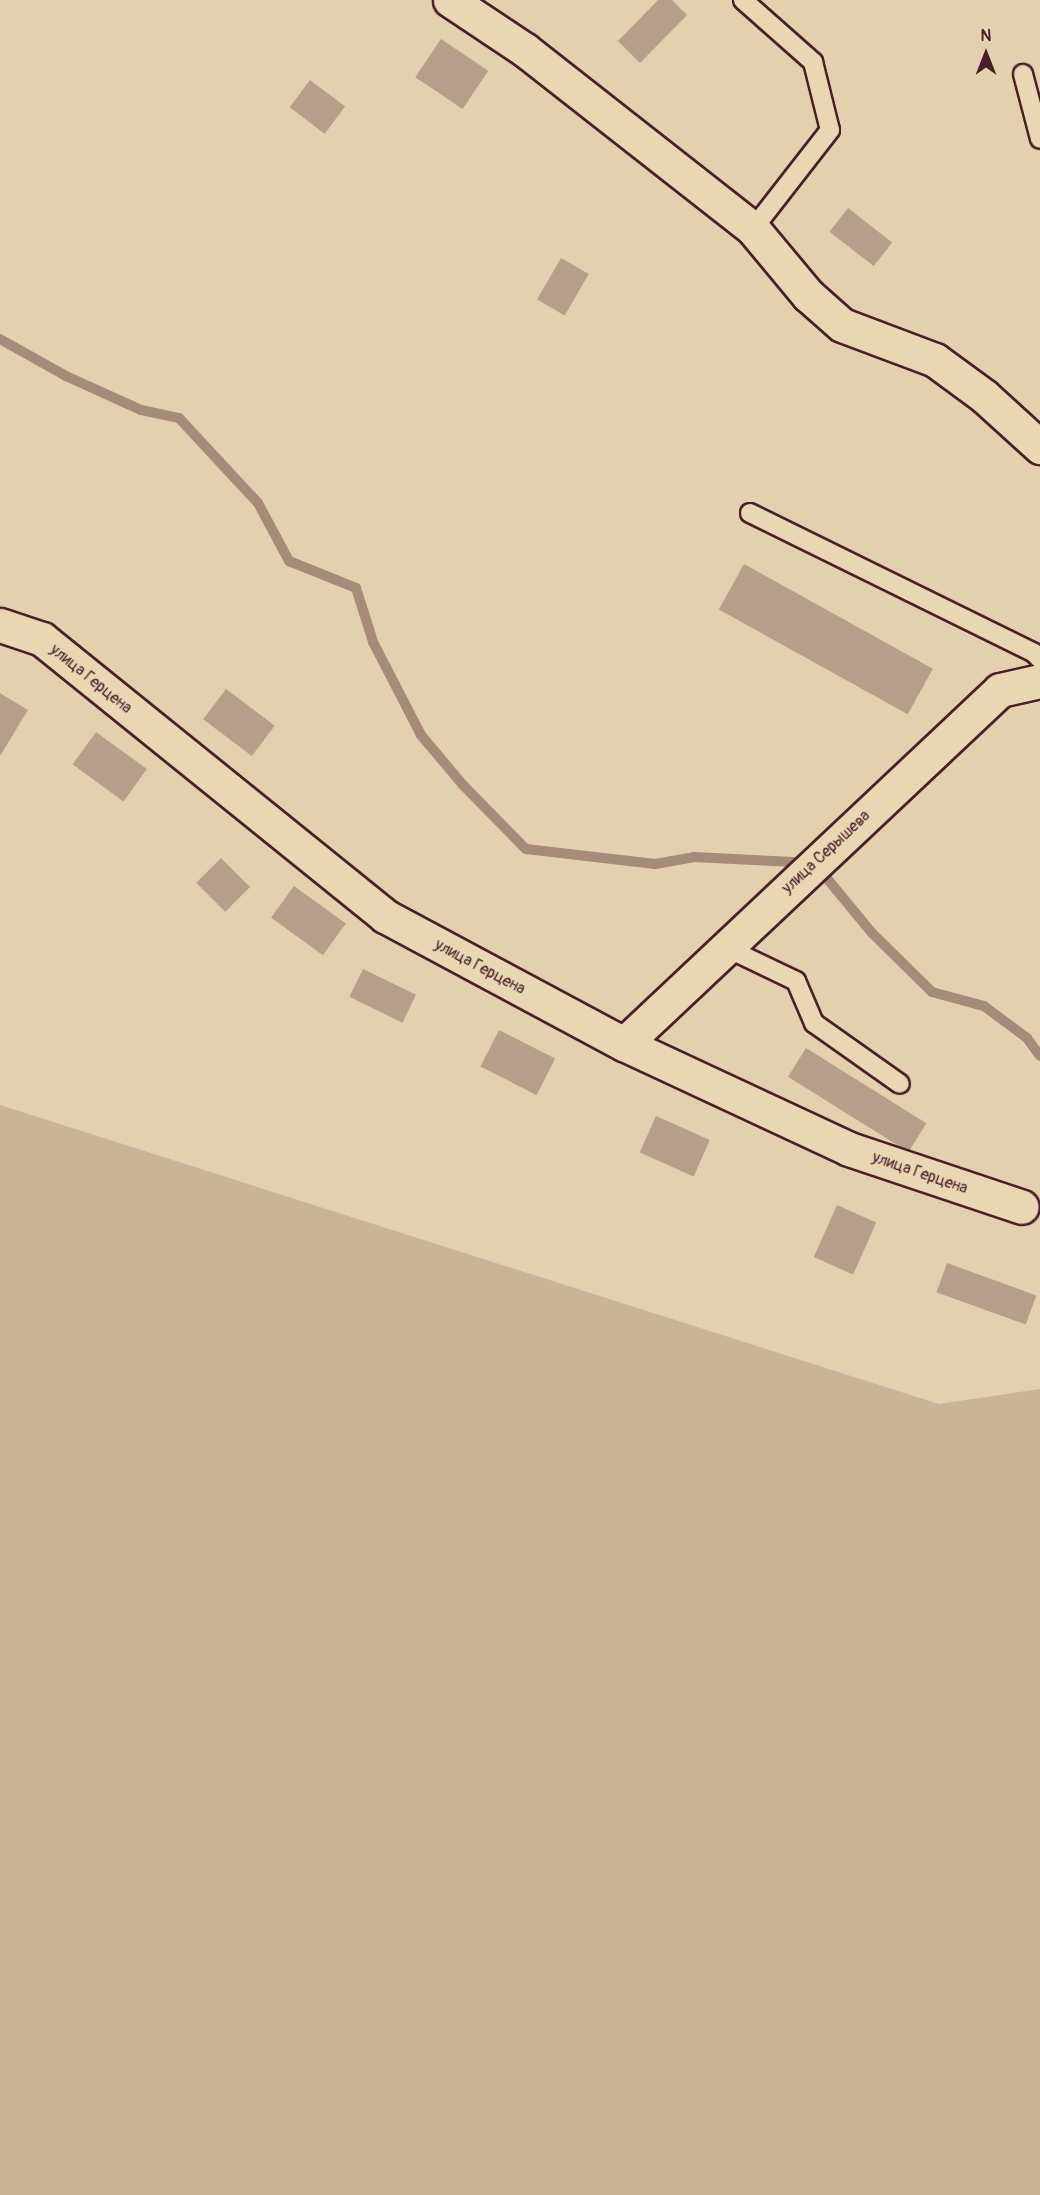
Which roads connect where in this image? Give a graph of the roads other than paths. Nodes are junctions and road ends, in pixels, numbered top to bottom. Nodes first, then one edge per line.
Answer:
1 (450, 0) edge
2 (743, 0) edge
3 (1023, 74) dead end
4 (1040, 139) edge
5 (753, 229) junction
6 (1040, 447) edge
7 (750, 513) dead end
8 (0, 625) edge
9 (1040, 659) edge
10 (1040, 681) edge
11 (725, 947) junction
12 (624, 1044) junction
13 (900, 1084) dead end
14 (1022, 1208) dead end

1 - 5 street
2 - 5 lane
3 - 4 lane
5 - 6 street
7 - 9 lane
8 - 12 street, улица Герцена
10 - 11 street, улица Серышева
11 - 12 street, улица Серышева
11 - 13 lane
12 - 14 street, улица Герцена

